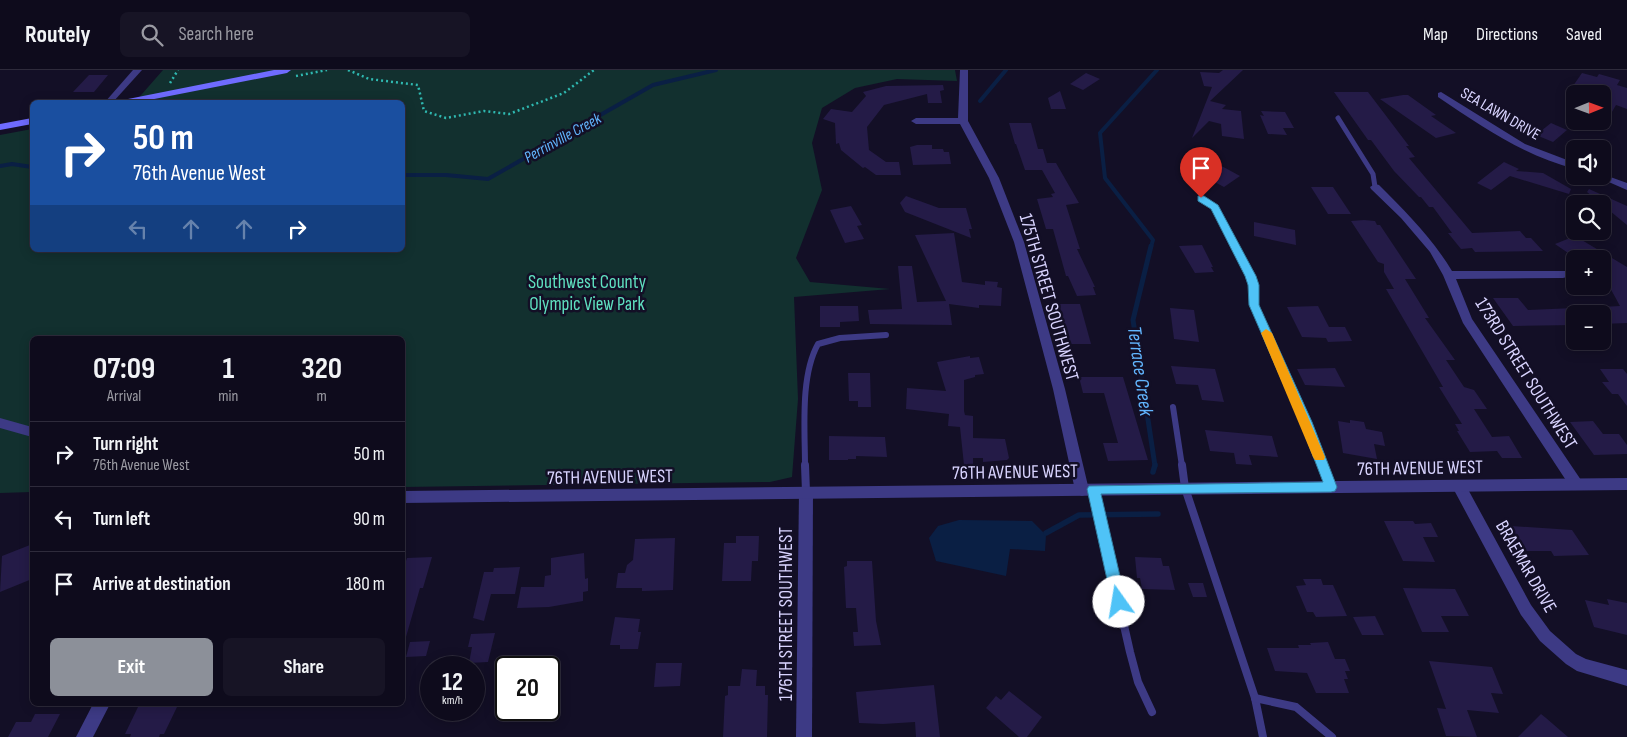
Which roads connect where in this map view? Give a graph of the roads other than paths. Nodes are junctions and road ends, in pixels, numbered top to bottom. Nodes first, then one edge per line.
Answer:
1 (138, 70) edge
2 (287, 70) edge
3 (964, 70) edge
4 (1441, 95) dead end
5 (111, 100) edge
6 (138, 100) edge
7 (1338, 118) dead end
8 (30, 121) edge
9 (916, 121) dead end
10 (963, 121) junction
11 (0, 126) edge
12 (1566, 163) edge
13 (1611, 180) edge
14 (1375, 187) joint
15 (1627, 187) edge
16 (1201, 198) dead end
17 (1563, 274) dead end
18 (1449, 275) junction
19 (886, 335) dead end
20 (1173, 407) dead end
21 (0, 422) edge
22 (30, 431) edge
23 (1576, 484) junction
24 (1627, 484) edge
25 (1460, 486) junction
26 (1331, 487) junction
27 (1186, 488) junction
28 (1088, 490) junction
29 (806, 492) junction
30 (405, 498) edge
31 (1627, 678) edge
32 (1255, 698) junction
33 (101, 706) edge
34 (1152, 712) dead end
35 (84, 737) edge
36 (804, 737) edge
37 (1263, 737) edge
38 (1332, 737) edge

1 - 5 street
2 - 6 main road
3 - 10 street, 175TH STREET SOUTHWEST
4 - 12 street, SEA LAWN DRIVE
7 - 14 lane
8 - 11 main road
9 - 10 street
10 - 28 street, 175TH STREET SOUTHWEST
13 - 15 street
14 - 18 street, 173RD STREET SOUTHWEST
16 - 26 lane
17 - 18 street
18 - 23 street, 173RD STREET SOUTHWEST
19 - 29 lane
20 - 27 lane
21 - 22 street
23 - 24 street, 76TH AVENUE WEST
23 - 25 street, 76TH AVENUE WEST
25 - 26 street, 76TH AVENUE WEST
25 - 31 street, BRAEMAR DRIVE
26 - 27 street, 76TH AVENUE WEST
27 - 28 street, 76TH AVENUE WEST
27 - 32 lane
28 - 29 street, 76TH AVENUE WEST
28 - 34 lane
29 - 30 street, 76TH AVENUE WEST
29 - 36 street, 176TH STREET SOUTHWEST
32 - 37 lane
32 - 38 lane
33 - 35 street

